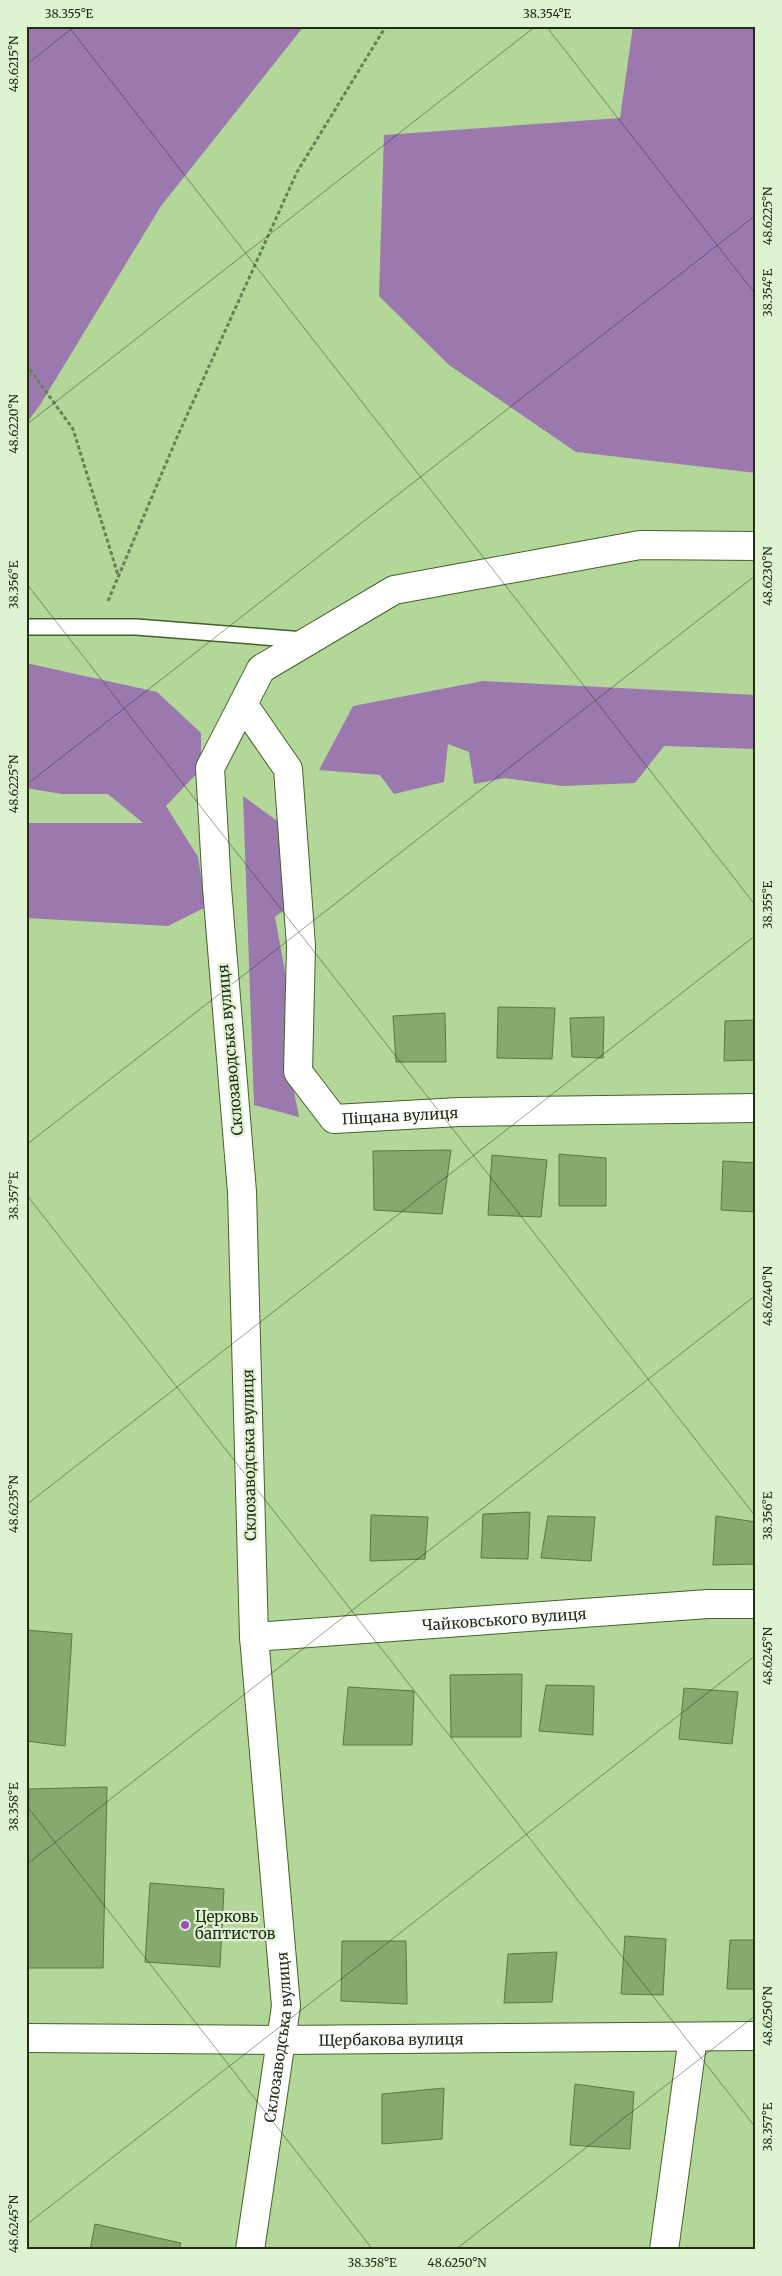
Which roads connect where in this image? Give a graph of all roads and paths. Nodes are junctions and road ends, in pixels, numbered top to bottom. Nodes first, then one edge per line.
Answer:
1 (386, 26) edge
2 (26, 364) edge
3 (756, 546) edge
4 (119, 576) junction
5 (26, 627) edge
6 (97, 627) junction
7 (310, 640) junction
8 (243, 704) junction
9 (756, 1108) edge
10 (756, 1604) edge
11 (254, 1637) junction
12 (756, 2036) edge
13 (693, 2037) junction
14 (26, 2038) edge
15 (281, 2040) junction
16 (250, 2250) edge
17 (664, 2250) edge

1 - 4 path
2 - 4 path
3 - 7 street
4 - 6 path
5 - 6 lane
6 - 7 lane
7 - 8 street, Склозаводська вулиця
8 - 9 street, Піщана вулиця
8 - 11 street, Склозаводська вулиця
10 - 11 street, Чайковського вулиця
11 - 15 street, Склозаводська вулиця
12 - 13 street, Щербакова вулиця
13 - 15 street, Щербакова вулиця
13 - 17 street
14 - 15 street, Щербакова вулиця
15 - 16 street, Склозаводська вулиця

